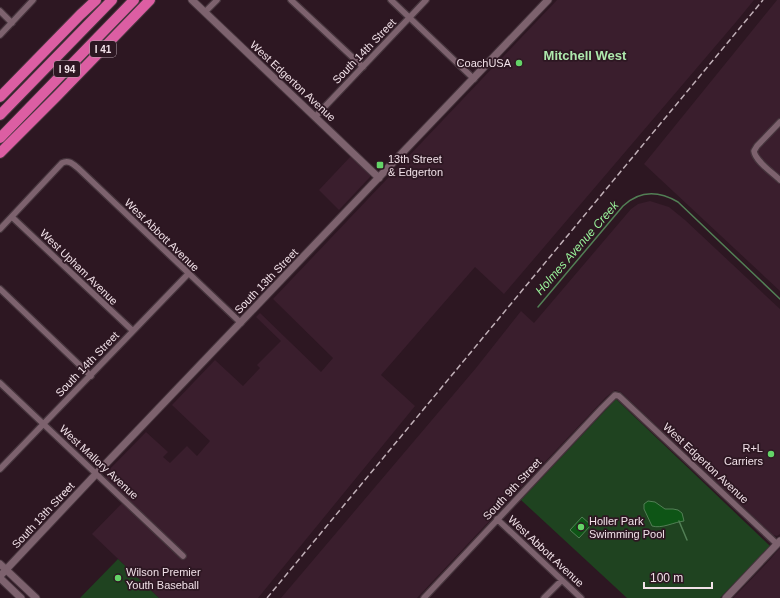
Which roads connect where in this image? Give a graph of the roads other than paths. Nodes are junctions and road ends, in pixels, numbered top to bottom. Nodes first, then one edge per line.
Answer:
1 (34, 0) edge
2 (92, 0) edge
3 (96, 0) edge
4 (112, 0) edge
5 (134, 0) edge
6 (150, 0) edge
7 (192, 0) edge
8 (217, 0) edge
9 (292, 0) edge
10 (391, 0) edge
11 (426, 0) edge
12 (548, 0) edge
13 (0, 11) edge
14 (205, 12) junction
15 (80, 15) junction
16 (410, 18) junction
17 (12, 22) junction
18 (0, 35) edge
19 (363, 67) junction
20 (474, 79) junction
21 (57, 96) junction
22 (0, 97) edge
23 (0, 115) edge
24 (316, 117) junction
25 (780, 122) edge
26 (0, 138) edge
27 (0, 153) edge
28 (0, 161) edge
29 (379, 178) junction
30 (780, 180) edge
31 (12, 216) junction
32 (0, 229) edge
33 (188, 274) junction
34 (0, 289) edge
35 (241, 323) junction
36 (133, 332) junction
37 (91, 376) junction
38 (0, 383) edge
39 (615, 395) joint
40 (43, 424) junction
41 (0, 469) edge
42 (96, 474) junction
43 (497, 519) junction
44 (779, 545) edge
45 (183, 556) dead end
46 (0, 564) edge
47 (6, 570) junction
48 (0, 577) edge
49 (562, 580) junction
50 (21, 598) edge
51 (36, 598) edge
52 (424, 598) edge
53 (544, 598) edge
54 (581, 598) edge
55 (726, 598) edge

1 - 17 street
2 - 15 highway
3 - 15 highway
4 - 23 highway, I 41
5 - 26 highway, I 94
6 - 21 highway, I 41
7 - 14 street, West Edgerton Avenue
8 - 14 street
9 - 19 street
10 - 16 street
11 - 16 street, South 14th Street
12 - 20 street, South 13th Street
13 - 17 street
14 - 24 street, West Edgerton Avenue
15 - 22 highway
16 - 19 street, South 14th Street
16 - 20 street
17 - 18 street
19 - 24 street, South 14th Street
20 - 29 street, South 13th Street
21 - 27 highway, I 41
21 - 28 highway
24 - 29 street, West Edgerton Avenue
25 - 30 street
29 - 35 street, South 13th Street
31 - 32 street
31 - 33 street, West Abbott Avenue
31 - 36 street, West Upham Avenue
33 - 35 street, West Abbott Avenue
33 - 36 street, South 14th Street
34 - 37 street
35 - 42 street, South 13th Street
36 - 37 street, South 14th Street
37 - 40 street, South 14th Street
38 - 40 street, West Mallory Avenue
39 - 43 street, South 9th Street
39 - 44 street, West Edgerton Avenue
40 - 41 street, South 14th Street
40 - 42 street, West Mallory Avenue
42 - 45 street, West Mallory Avenue
42 - 47 street, South 13th Street
43 - 49 street, West Abbott Avenue
43 - 52 street, South 9th Street
44 - 55 street
46 - 47 street
47 - 48 street, South 13th Street
47 - 51 street
48 - 50 street
49 - 53 street
49 - 54 street, West Abbott Avenue

